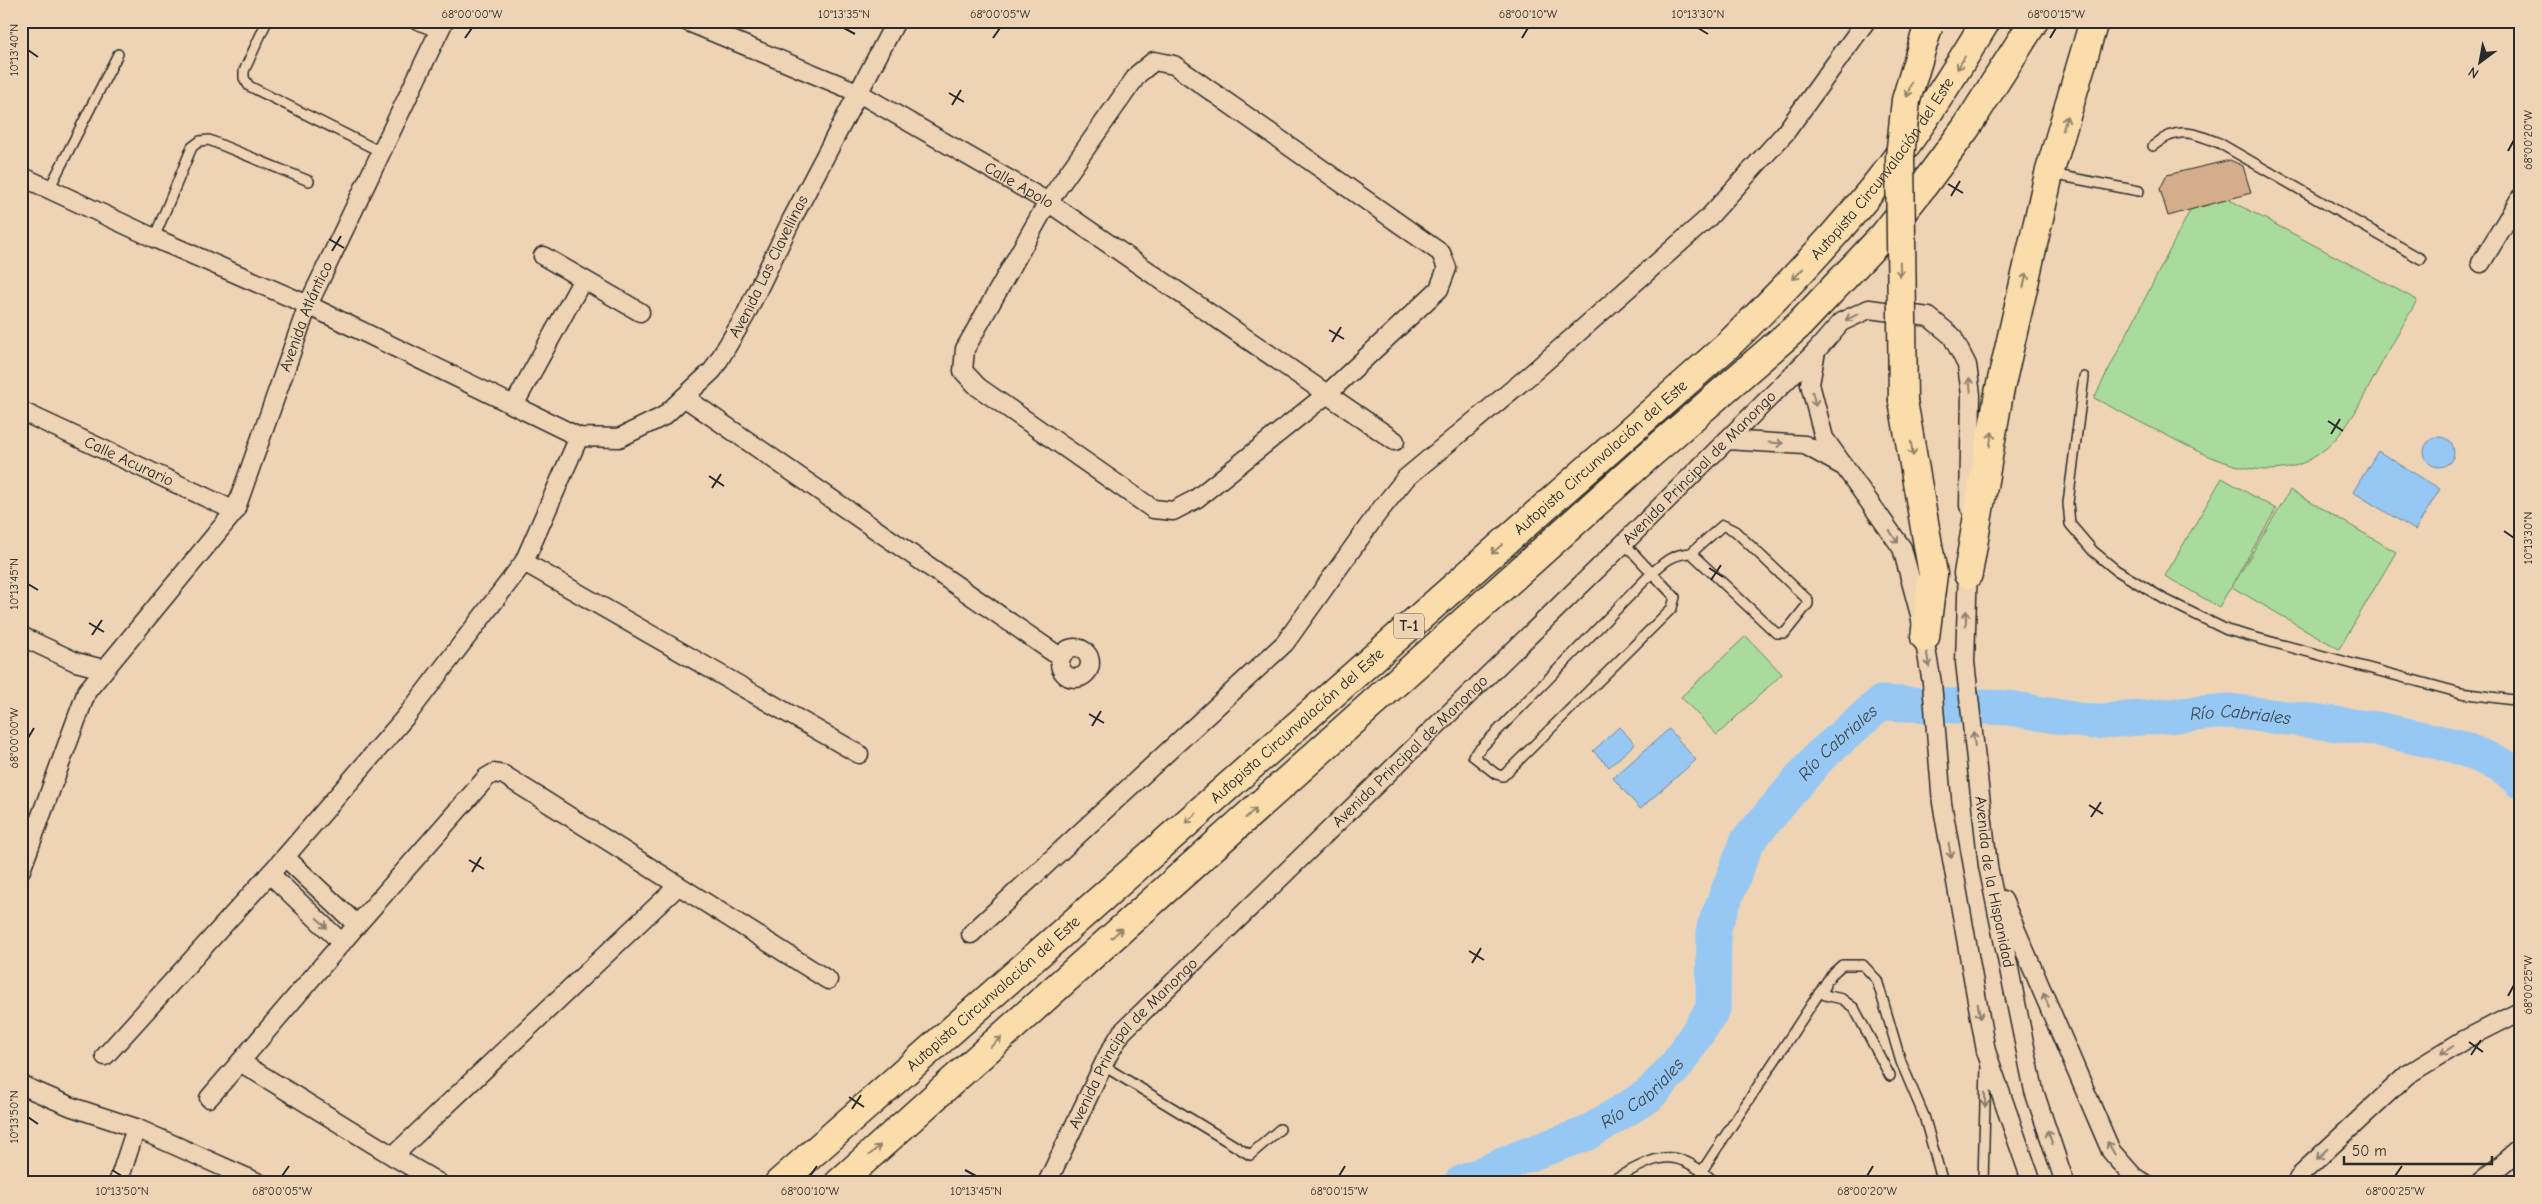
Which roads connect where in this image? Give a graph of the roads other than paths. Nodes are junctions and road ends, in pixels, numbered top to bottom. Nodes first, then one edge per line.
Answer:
1 (267, 21) edge
2 (409, 21) edge
3 (686, 21) edge
4 (896, 21) edge
5 (1866, 21) edge
6 (1986, 21) edge
7 (2034, 21) edge
8 (2094, 21) edge
9 (1930, 24) edge
10 (441, 27) edge
11 (118, 54) dead end
12 (857, 92) junction
13 (2153, 146) dead end
14 (381, 152) junction
15 (2050, 174) junction
16 (21, 176) edge
17 (309, 181) dead end
18 (50, 189) junction
19 (2140, 191) dead end
20 (2521, 197) edge
21 (1048, 202) junction
22 (154, 238) junction
23 (543, 256) dead end
24 (2421, 260) dead end
25 (2481, 263) dead end
26 (582, 281) junction
27 (308, 305) junction
28 (640, 312) dead end
29 (1816, 351) junction
30 (2084, 377) dead end
31 (1327, 394) junction
32 (684, 397) junction
33 (514, 405) junction
34 (21, 411) edge
35 (579, 437) junction
36 (1727, 440) junction
37 (1395, 441) dead end
38 (1848, 469) junction
39 (235, 511) junction
40 (1624, 543) junction
41 (1692, 554) junction
42 (524, 562) junction
43 (1652, 573) junction
44 (1968, 574) junction
45 (21, 636) edge
46 (1925, 637) junction
47 (1060, 657) dead end
48 (103, 669) junction
49 (2521, 701) edge
50 (859, 754) dead end
51 (285, 857) junction
52 (23, 862) edge
53 (1988, 866) junction
54 (270, 874) junction
55 (678, 886) junction
56 (357, 925) junction
57 (971, 934) dead end
58 (342, 943) junction
59 (1831, 975) junction
60 (828, 980) dead end
61 (2521, 1011) edge
62 (1986, 1051) junction
63 (105, 1056) dead end
64 (240, 1062) junction
65 (1102, 1065) junction
66 (1890, 1076) dead end
67 (21, 1085) edge
68 (209, 1098) dead end
69 (136, 1128) junction
70 (1280, 1129) dead end
71 (2521, 1148) edge
72 (393, 1156) junction
73 (1702, 1171) junction
74 (2299, 1178) edge
75 (118, 1183) edge
76 (259, 1183) edge
77 (439, 1183) edge
78 (779, 1183) edge
79 (839, 1183) edge
80 (1047, 1183) edge
81 (1606, 1183) edge
82 (1716, 1183) edge
83 (1943, 1183) edge
84 (1983, 1183) edge
85 (2032, 1183) edge
86 (2065, 1183) edge
87 (2144, 1183) edge
88 (2282, 1183) edge
89 (2480, 1183) edge

1 - 14 lane
2 - 10 lane
3 - 12 street, Calle Apolo
4 - 12 street, Avenida Las Clavellinas
5 - 57 street
6 -> 78 highway, Autopista Circunvalación del Este / T-1
79 -> 7 highway, Autopista Circunvalación del Este / T-1
15 -> 8 highway
9 -> 46 highway, bridge
10 - 14 street, Avenida Atlántico
11 - 18 lane
12 - 21 street, Calle Apolo
12 - 32 street, Avenida Las Clavellinas
13 - 24 lane
14 - 27 street, Avenida Atlántico
15 - 19 lane
44 -> 15 highway
16 - 18 street
17 - 22 lane
18 - 22 street
20 - 25 street
21 - 31 street, Calle Apolo
21 - 31 street
21 - 31 street
22 - 27 street
23 - 26 street
26 - 28 street
26 - 33 street
27 - 33 street
27 - 39 street, Avenida Atlántico
29 - 36 street, Avenida Principal de Manongo
29 -> 38 street
44 -> 29 street, Avenida Principal de Manongo
30 - 49 lane
31 - 37 street, Calle Apolo
32 - 35 street, Avenida Las Clavellinas
32 - 47 street
33 - 35 street
34 - 39 street, Calle Acurario
35 - 42 street
36 -> 38 street
36 - 40 street, Avenida Principal de Manongo
38 -> 46 street
39 - 48 street
40 - 43 lane
40 - 65 street, Avenida Principal de Manongo
41 - 41 lane
41 - 43 lane
42 - 50 street
42 - 51 street
43 - 43 lane
53 -> 44 street, Avenida de la Hispanidad
45 - 48 street
46 -> 62 street
48 - 52 street
51 - 54 street
51 - 56 street
86 -> 53 street, Avenida de la Hispanidad
87 -> 53 street
54 -> 58 street
54 - 63 street
55 - 56 street
55 - 60 street
55 - 72 street
56 - 58 street
58 - 64 street
59 - 66 lane
59 - 73 lane
59 - 83 lane
61 -> 74 street
62 -> 84 lane
62 - 85 street
64 - 68 street
64 - 72 street
65 - 70 lane
65 - 80 street, Avenida Principal de Manongo
67 - 69 street
69 - 75 street
69 - 76 street
71 - 89 street
72 - 77 street
73 - 81 lane
73 - 82 lane
74 - 88 street

